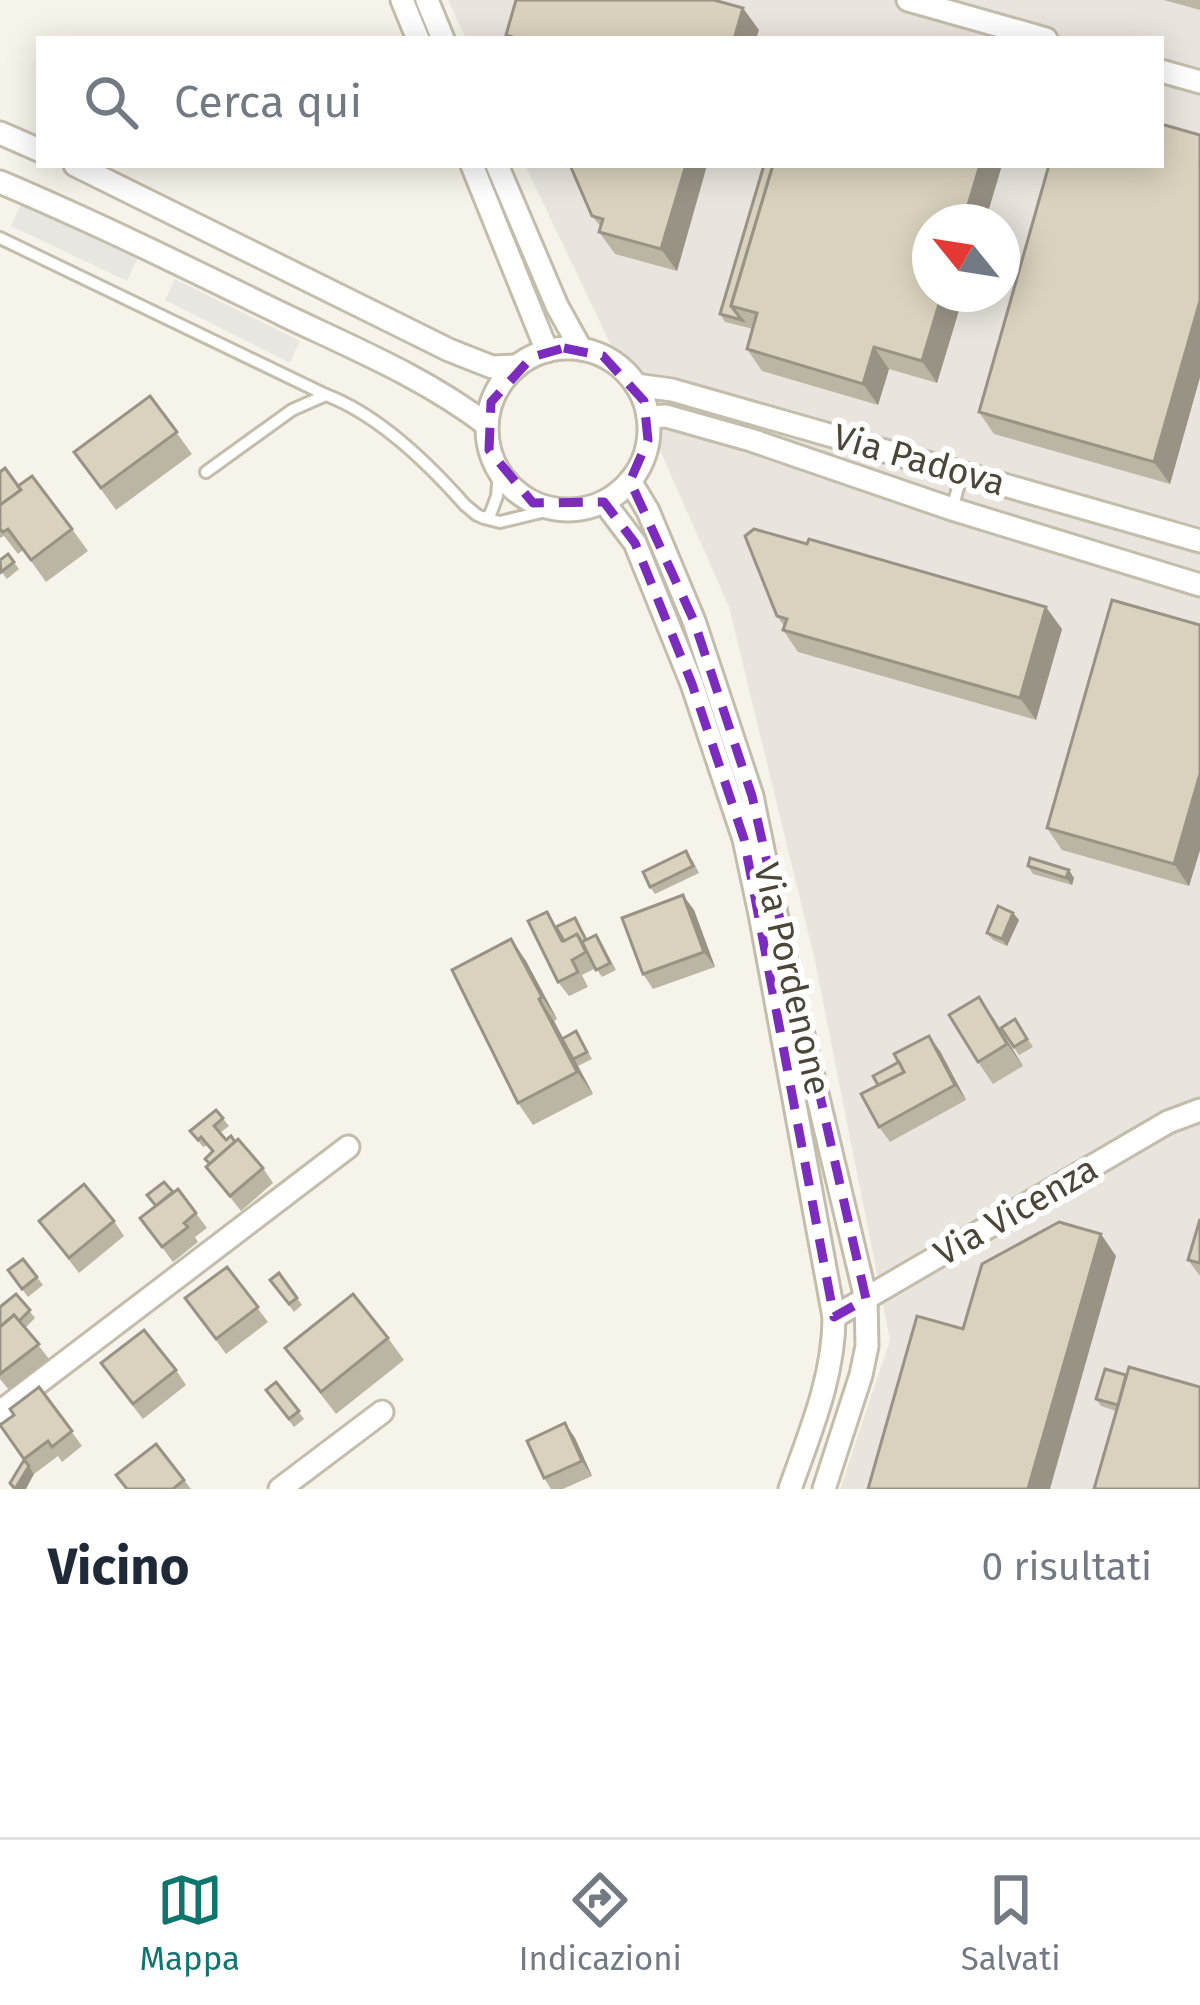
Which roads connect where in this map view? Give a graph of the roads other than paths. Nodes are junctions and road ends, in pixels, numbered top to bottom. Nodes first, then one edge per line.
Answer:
1 (402, 0) edge
2 (427, 0) edge
3 (908, 0) edge
4 (417, 36) edge
5 (442, 36) edge
6 (1035, 36) edge
7 (1164, 72) edge
8 (1200, 82) edge
9 (0, 134) edge
10 (36, 149) edge
11 (81, 168) edge
12 (473, 168) edge
13 (498, 168) edge
14 (0, 182) edge
15 (0, 238) edge
16 (581, 350) junction
17 (547, 351) junction
18 (517, 366) junction
19 (636, 386) junction
20 (326, 394) junction
21 (648, 417) junction
22 (487, 424) junction
23 (206, 472) dead end
24 (500, 473) junction
25 (962, 473) junction
26 (630, 481) junction
27 (604, 502) junction
28 (554, 509) junction
29 (952, 509) junction
30 (484, 518) junction
31 (1200, 541) edge
32 (1200, 585) edge
33 (777, 958) junction
34 (1200, 1110) edge
35 (348, 1147) dead end
36 (866, 1299) junction
37 (834, 1317) junction
38 (0, 1412) edge
39 (382, 1412) dead end
40 (280, 1489) edge
41 (790, 1489) edge
42 (824, 1489) edge

1 - 4 street
2 - 5 street
3 - 6 street
7 - 8 street
9 - 10 street
11 - 18 street
12 - 17 street
13 - 16 street
14 - 22 street
15 - 20 lane
16 - 17 street
16 - 19 street
17 - 18 street
18 - 22 street
19 - 21 street
19 - 25 street, Via Padova
20 - 23 lane
20 - 30 lane
21 - 26 street
21 - 29 street, Via Padova
22 - 24 street
24 - 28 street
24 - 30 lane
25 - 29 lane
25 - 31 street, Via Padova
26 - 27 street
26 - 33 street, Via Pordenone
27 - 28 street
27 - 33 street, Via Pordenone
28 - 30 lane
29 - 32 street, Via Padova
33 - 36 street, Via Pordenone
33 - 37 street, Via Pordenone
34 - 36 street, Via Vicenza
35 - 38 street
36 - 37 street, Via Vicenza
36 - 42 street, Via Pordenone
37 - 41 street, Via Pordenone
39 - 40 street

